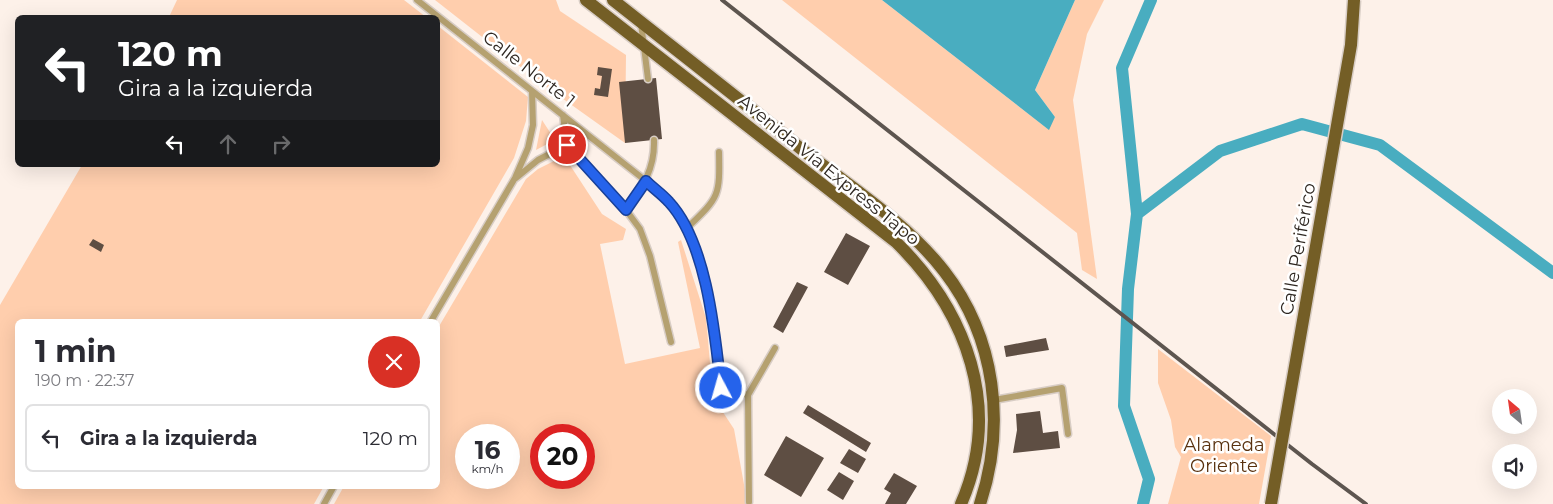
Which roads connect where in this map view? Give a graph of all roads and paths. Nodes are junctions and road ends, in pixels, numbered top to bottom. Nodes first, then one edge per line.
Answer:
1 (417, 0) edge
2 (586, 0) edge
3 (612, 0) edge
4 (1354, 0) edge
5 (436, 15) edge
6 (440, 18) edge
7 (641, 23) junction
8 (644, 46) junction
9 (648, 79) dead end
10 (532, 91) junction
11 (563, 115) junction
12 (654, 140) dead end
13 (567, 145) junction
14 (720, 152) dead end
15 (515, 178) junction
16 (646, 181) junction
17 (626, 210) junction
18 (686, 228) junction
19 (432, 319) edge
20 (671, 342) dead end
21 (775, 348) dead end
22 (748, 395) junction
23 (994, 400) junction
24 (1068, 434) dead end
25 (332, 489) edge
26 (749, 502) dead end
27 (324, 504) edge
28 (961, 504) edge
29 (980, 504) edge
30 (1271, 504) edge

1 - 5 lane, Calle Norte 1
2 - 8 main road, Avenida Vía Express Tapo
3 - 7 main road, Avenida Vía Express Tapo
4 - 30 main road, Calle Periférico, bridge
6 - 10 lane, Calle Norte 1
7 - 8 lane
7 - 23 main road, Avenida Vía Express Tapo
8 - 9 lane
8 - 28 main road, Avenida Vía Express Tapo
10 - 11 lane, Calle Norte 1
10 - 15 lane
11 - 13 lane
11 - 16 lane, Calle Norte 1
12 - 16 lane
13 - 15 lane
13 - 17 lane
14 - 18 lane
15 - 19 lane
16 - 17 lane
16 - 18 lane, Calle Norte 1
17 - 20 lane
18 - 22 lane, Calle Norte 1
21 - 22 lane
22 - 26 lane
23 - 24 lane
23 - 29 main road, Avenida Vía Express Tapo
25 - 27 lane

